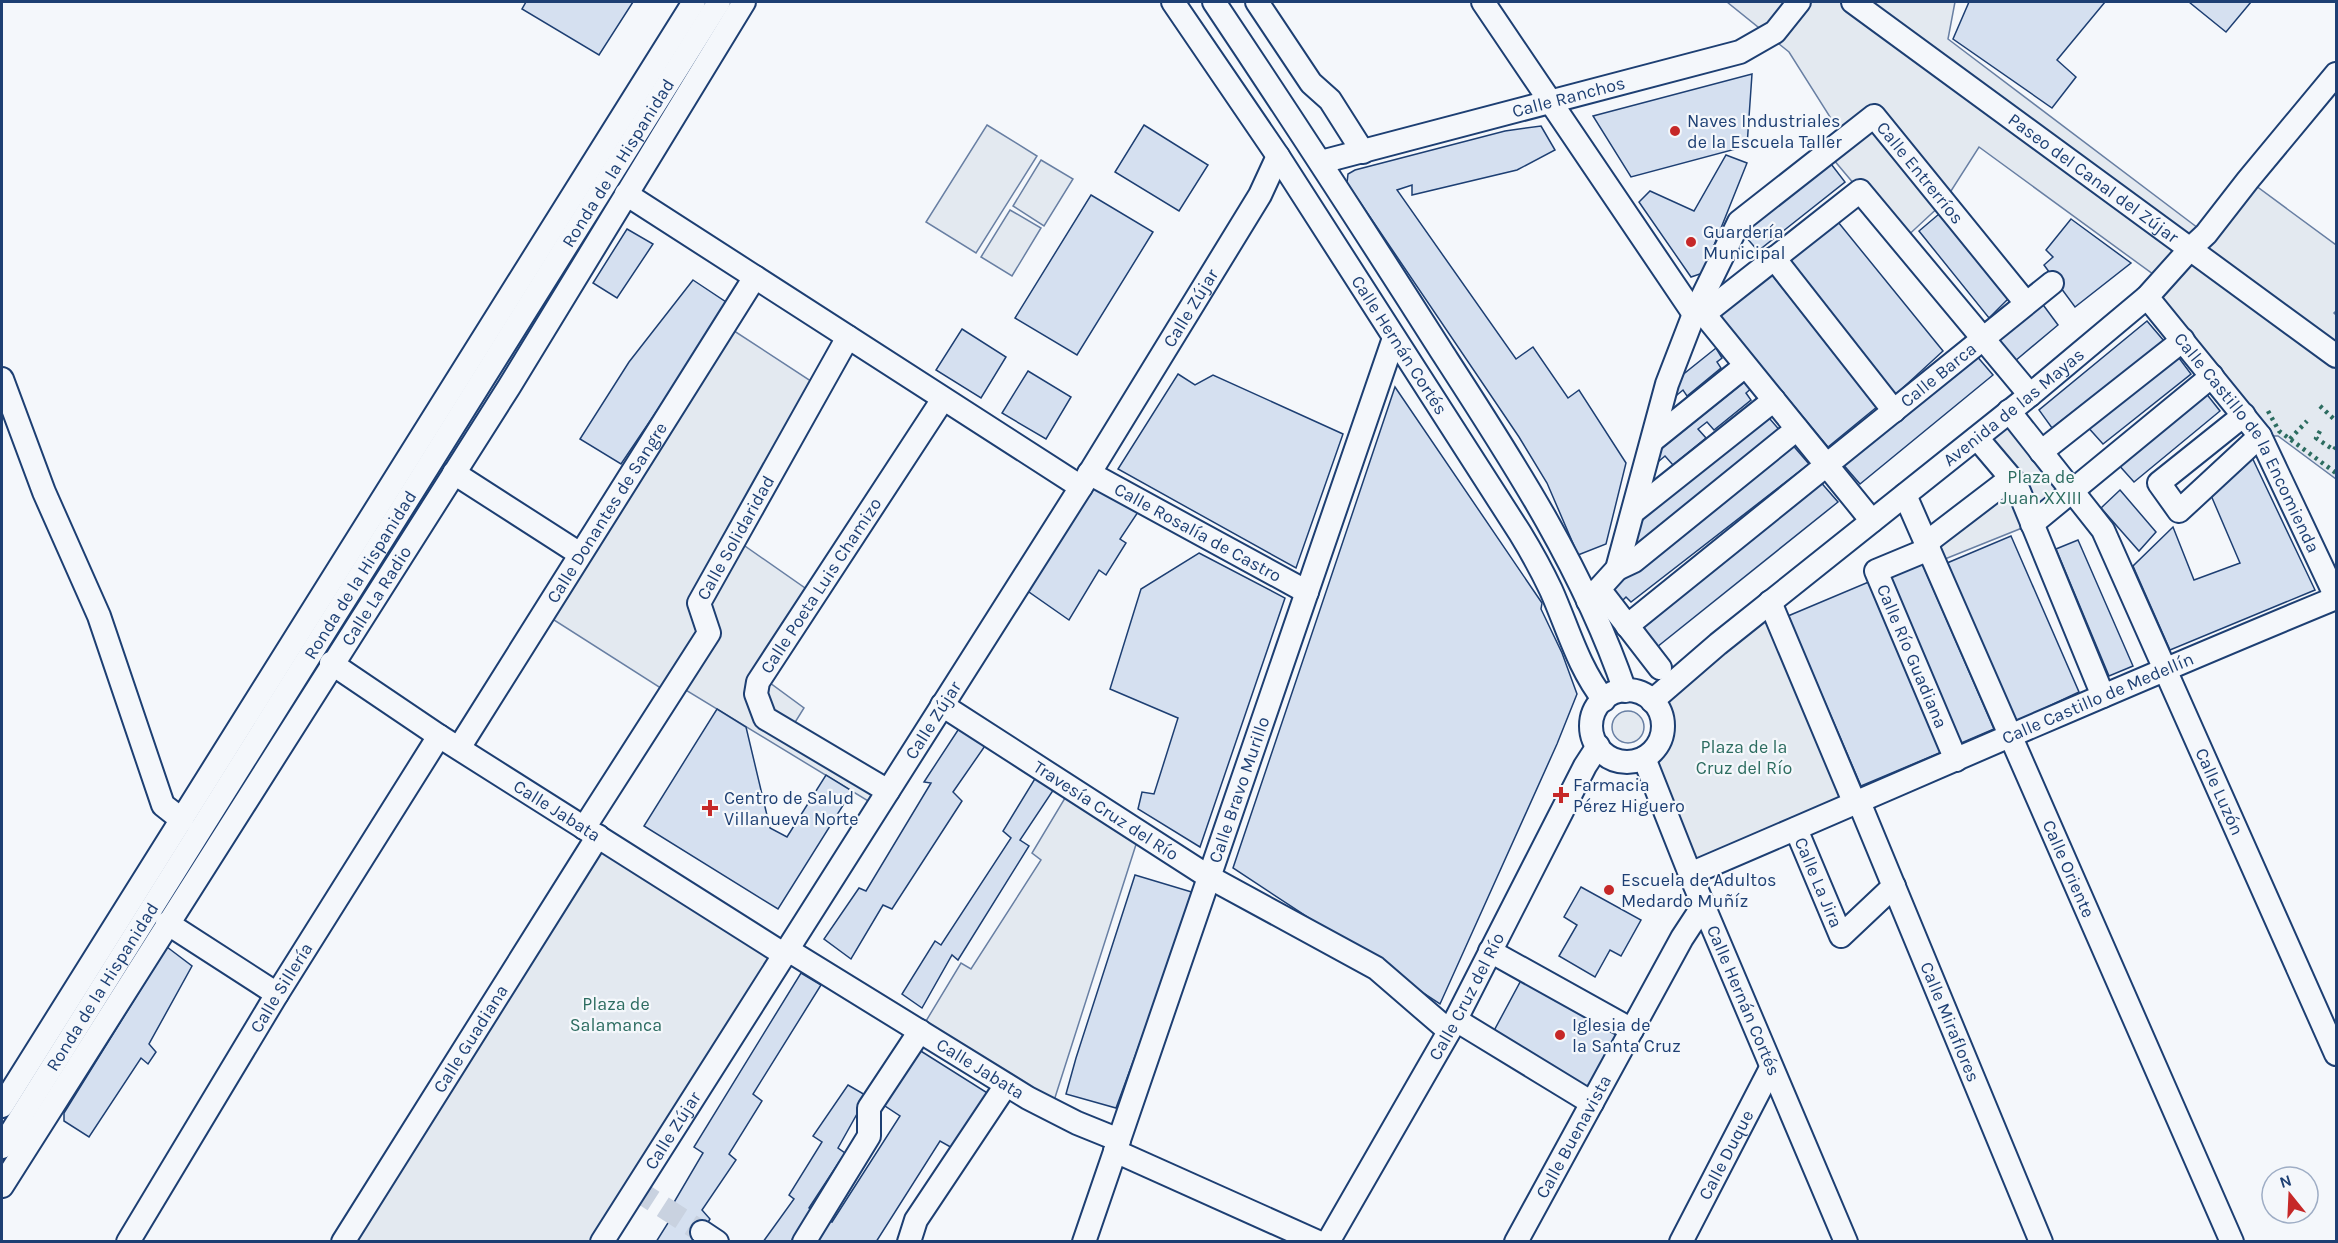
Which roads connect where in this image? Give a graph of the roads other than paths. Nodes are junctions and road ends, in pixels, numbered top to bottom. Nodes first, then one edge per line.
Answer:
1 (694, 2) edge
2 (719, 2) edge
3 (744, 2) edge
4 (1173, 2) edge
5 (1214, 2) edge
6 (1257, 2) edge
7 (1483, 2) edge
8 (1799, 2) edge
9 (1853, 2) edge
10 (2337, 74) edge
11 (1551, 102) junction
12 (1363, 152) junction
13 (1278, 156) junction
14 (1321, 162) junction
15 (1296, 185) junction
16 (626, 194) junction
17 (1260, 195) junction
18 (2191, 248) junction
19 (1774, 258) junction
20 (755, 277) junction
21 (2052, 283) dead end
22 (2147, 297) junction
23 (2026, 303) junction
24 (1699, 314) junction
25 (848, 337) junction
26 (1394, 338) junction
27 (1983, 338) junction
28 (2183, 340) junction
29 (2337, 356) edge
30 (1746, 366) junction
31 (2212, 376) junction
32 (2, 380) edge
33 (2030, 395) junction
34 (943, 399) junction
35 (1774, 400) junction
36 (1894, 411) junction
37 (2009, 411) junction
38 (2244, 415) junction
39 (1797, 429) junction
40 (2260, 436) junction
41 (1977, 438) junction
42 (1653, 440) junction
43 (2041, 452) junction
44 (1826, 465) junction
45 (454, 473) junction
46 (2011, 478) junction
47 (1085, 480) junction
48 (2072, 491) junction
49 (1905, 495) junction
50 (1633, 512) junction
51 (1872, 521) junction
52 (2032, 524) junction
53 (1927, 546) junction
54 (580, 554) junction
55 (1617, 569) junction
56 (1307, 592) junction
57 (1594, 595) junction
58 (2337, 597) edge
59 (1770, 602) junction
60 (1627, 626) junction
61 (1699, 660) junction
62 (331, 663) junction
63 (1616, 665) junction
64 (1660, 668) junction
65 (2165, 668) junction
66 (1625, 691) junction
67 (2103, 696) junction
68 (1604, 700) junction
69 (1652, 701) junction
70 (942, 705) junction
71 (440, 736) junction
72 (2010, 737) junction
73 (1598, 746) junction
74 (459, 748) junction
75 (1644, 758) junction
76 (1956, 760) junction
77 (888, 791) junction
78 (1857, 803) junction
79 (182, 820) junction
80 (1796, 829) junction
81 (591, 832) junction
82 (1689, 874) junction
83 (1209, 877) junction
84 (1894, 886) junction
85 (1703, 906) junction
86 (167, 923) junction
87 (1490, 951) junction
88 (786, 952) junction
89 (277, 994) junction
90 (1452, 1025) junction
91 (1632, 1030) junction
92 (920, 1031) junction
93 (2337, 1054) edge
94 (1771, 1068) junction
95 (1006, 1085) junction
96 (1592, 1103) junction
97 (2, 1106) edge
98 (1117, 1145) junction
99 (2, 1147) edge
100 (2, 1186) edge
101 (128, 1242) edge
102 (343, 1242) edge
103 (602, 1242) edge
104 (804, 1242) edge
105 (909, 1242) edge
106 (1084, 1242) edge
107 (1318, 1242) edge
108 (1328, 1242) edge
109 (1516, 1242) edge
110 (1681, 1242) edge
111 (1845, 1242) edge
112 (2041, 1242) edge
113 (2232, 1242) edge

1 - 79 street, Ronda de la Hispanidad
2 - 99 street, Ronda de la Hispanidad
3 - 16 street, Calle La Radio
4 - 13 street, Calle Hernán Cortés
5 - 14 street, Calle Hernán Cortés
6 - 12 street
7 - 11 street
8 - 11 street, Calle Ranchos
9 - 18 street, Paseo del Canal del Zújar
10 - 18 street, Avenida de las Mayas
11 - 12 street, Calle Ranchos
11 - 24 street
12 - 14 street, Calle Ranchos
13 - 15 street, Calle Hernán Cortés
13 - 17 street, Calle Zújar
14 - 57 street, Calle Hernán Cortés
15 - 17 street
15 - 26 street, Calle Hernán Cortés
16 - 20 street, Calle Rosalía de Castro
16 - 45 street, Calle La Radio
17 - 47 street, Calle Zújar
18 - 22 street, Avenida de las Mayas
18 - 29 street, Paseo del Canal del Zújar
19 - 24 street
19 - 27 street
19 - 36 street
20 - 25 street, Calle Rosalía de Castro
20 - 54 street, Calle Donantes de Sangre
21 - 23 street, Calle Barca
22 - 28 street, Calle Castillo de la Encomienda
22 - 33 street, Avenida de las Mayas
23 - 24 street, Calle Entrerríos
23 - 27 street, Calle Barca
24 - 30 street
24 - 42 street
25 - 34 street, Calle Rosalía de Castro
25 - 81 street, Calle Solidaridad
26 - 56 street, Calle Bravo Murillo
26 - 68 street, Calle Hernán Cortés
27 - 33 street
27 - 36 street, Calle Barca
28 - 31 street, Calle Castillo de la Encomienda
28 - 43 street
30 - 35 street
30 - 42 street
31 - 38 street, Calle Castillo de la Encomienda
31 - 48 street
32 - 79 street
33 - 37 street, Avenida de las Mayas
34 - 47 street, Calle Rosalía de Castro
34 - 77 street, Calle Poeta Luis Chamizo
35 - 39 street
35 - 50 street
36 - 44 street, Calle Barca
37 - 41 street, Avenida de las Mayas
37 - 43 street
38 - 40 street, Calle Castillo de la Encomienda
38 - 40 street
39 - 44 street
39 - 55 street
40 - 58 street, Calle Castillo de la Encomienda
41 - 46 street
41 - 49 street, Avenida de las Mayas
42 - 50 street
43 - 48 street
44 - 51 street
44 - 60 street, Calle Barca
45 - 54 street
45 - 62 street, Calle La Radio
46 - 52 street
46 - 53 street
47 - 56 street, Calle Rosalía de Castro
47 - 70 street, Calle Zújar
48 - 52 street
48 - 65 street, Calle Luzón
49 - 51 street, Avenida de las Mayas
49 - 53 street, Calle Oriente
50 - 55 street
51 - 59 street, Avenida de las Mayas
52 - 67 street
53 - 72 street, Calle Oriente
53 - 76 street, Calle Río Guadiana
54 - 74 street, Calle Donantes de Sangre
55 - 57 street
56 - 83 street, Calle Bravo Murillo
57 - 60 street
57 - 63 street, Calle Hernán Cortés
58 - 65 street, Calle Castillo de Medellín
59 - 61 street, Avenida de las Mayas
59 - 78 street
60 - 64 street
61 - 64 street
61 - 69 street, Avenida de las Mayas
62 - 71 street, Calle Jabata
62 - 86 street, Calle La Radio
63 - 64 street
63 - 66 street, Calle Hernán Cortés
65 - 67 street, Calle Castillo de Medellín
65 - 93 street, Calle Luzón
66 - 68 street
66 - 69 street
67 - 72 street, Calle Castillo de Medellín
68 - 73 street
69 - 75 street
70 - 77 street, Calle Zújar
70 - 83 street, Travesía Cruz del Río
71 - 74 street, Calle Jabata
71 - 89 street, Calle Sillería
72 - 76 street, Calle Castillo de Medellín
72 - 113 street, Calle Oriente
73 - 75 street
73 - 87 street, Calle Cruz del Río
74 - 81 street, Calle Jabata
75 - 82 street, Calle Hernán Cortés
76 - 78 street, Calle Castillo de Medellín
77 - 88 street, Calle Zújar
78 - 80 street
78 - 84 street, Calle Miraflores
79 - 97 street, Ronda de la Hispanidad
80 - 82 street
80 - 84 street, Calle La Jira
81 - 88 street, Calle Jabata
81 - 102 street, Calle Guadiana
82 - 85 street, Calle Hernán Cortés
83 - 90 street, Travesía Cruz del Río
83 - 98 street, Calle Bravo Murillo
84 - 112 street, Calle Miraflores
85 - 91 street, Calle Buenavista
85 - 94 street, Calle Hernán Cortés
86 - 89 street
86 - 100 street, Calle La Radio
87 - 90 street, Calle Cruz del Río
87 - 91 street
88 - 92 street, Calle Jabata
88 - 103 street, Calle Zújar
89 - 101 street, Calle Sillería
90 - 96 street, Travesía Cruz del Río
90 - 108 street, Calle Cruz del Río
91 - 96 street, Calle Buenavista
92 - 95 street, Calle Jabata
92 - 104 street
94 - 110 street, Calle Duque
94 - 111 street, Calle Hernán Cortés
95 - 98 street, Calle Jabata
95 - 105 street
96 - 109 street, Calle Buenavista
98 - 106 street, Calle Bravo Murillo
98 - 107 street, Calle Jabata

